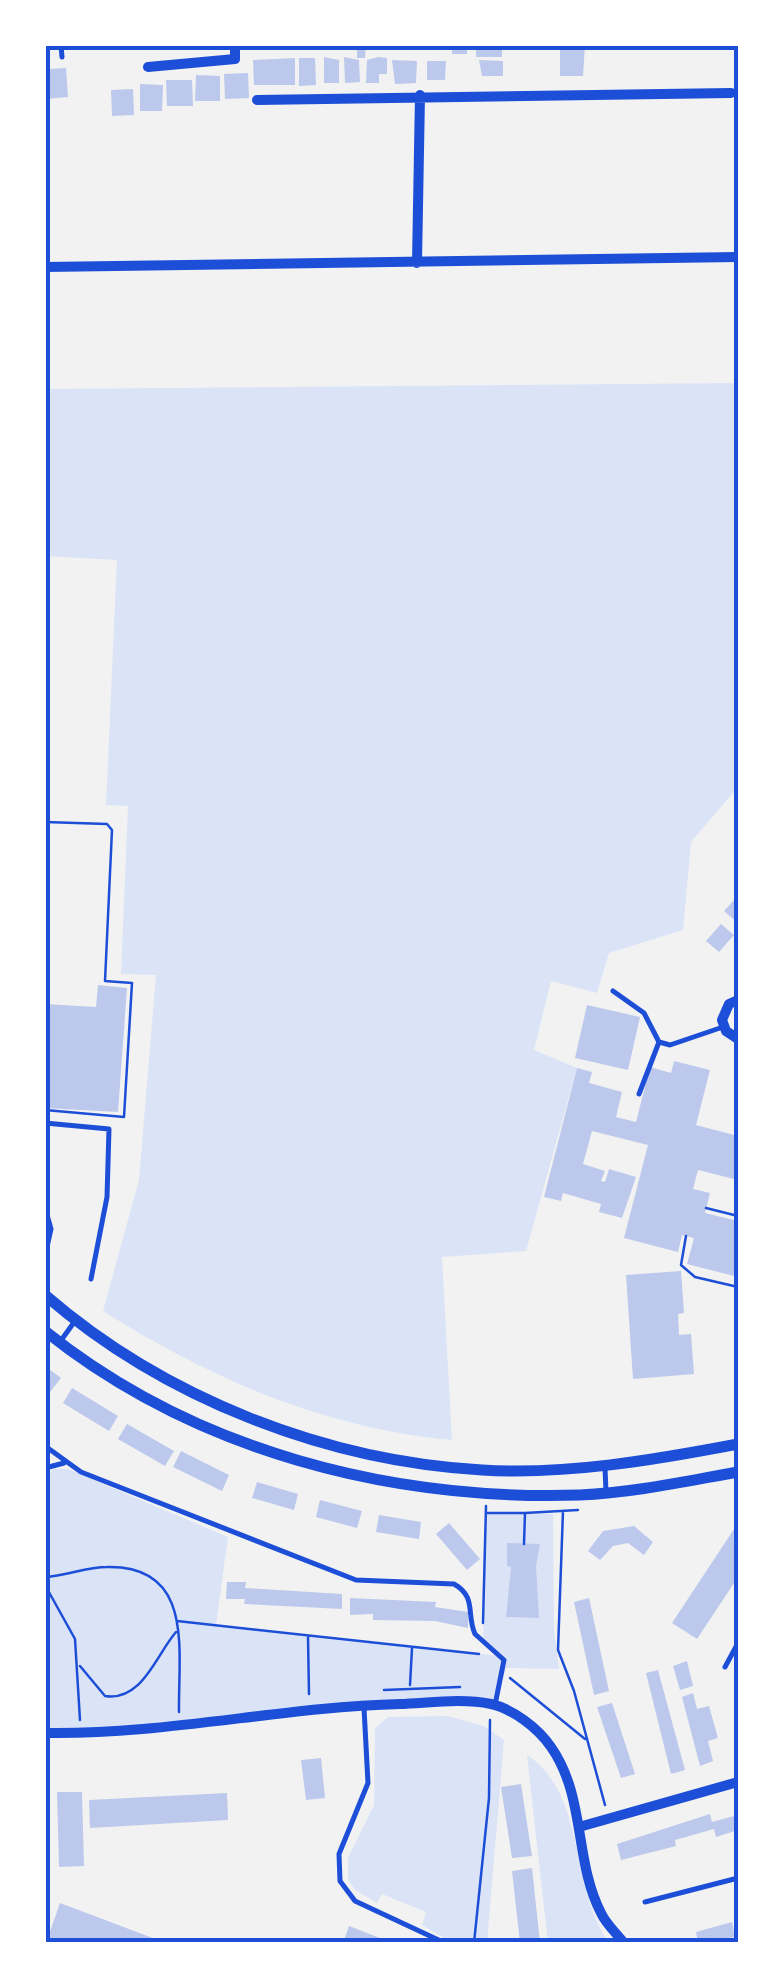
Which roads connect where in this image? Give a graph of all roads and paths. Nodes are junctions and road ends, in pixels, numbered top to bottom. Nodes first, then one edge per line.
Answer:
1 (61, 45) edge
2 (235, 45) edge
3 (62, 58) dead end
4 (148, 68) dead end
5 (731, 93) dead end
6 (420, 95) junction
7 (257, 100) dead end
8 (738, 257) edge
9 (417, 263) junction
10 (45, 267) edge
11 (45, 822) edge
12 (613, 990) dead end
13 (738, 1000) edge
14 (723, 1027) junction
15 (738, 1039) edge
16 (659, 1042) junction
17 (639, 1094) dead end
18 (45, 1110) edge
19 (45, 1123) edge
20 (45, 1208) edge
21 (706, 1208) dead end
22 (738, 1216) edge
23 (686, 1236) dead end
24 (45, 1256) edge
25 (91, 1279) dead end
26 (738, 1286) edge
27 (45, 1295) edge
28 (75, 1321) junction
29 (45, 1331) edge
30 (59, 1342) junction
31 (738, 1444) edge
32 (45, 1446) edge
33 (67, 1464) junction
34 (605, 1465) junction
35 (45, 1468) edge
36 (460, 1468) junction
37 (738, 1472) edge
38 (453, 1492) junction
39 (606, 1492) junction
40 (486, 1494) junction
41 (563, 1494) junction
42 (486, 1512) junction
43 (524, 1544) dead end
44 (45, 1577) edge
45 (45, 1586) edge
46 (177, 1621) junction
47 (177, 1631) junction
48 (308, 1636) junction
49 (483, 1642) junction
50 (738, 1643) edge
51 (412, 1646) junction
52 (502, 1656) junction
53 (78, 1662) junction
54 (725, 1667) dead end
55 (504, 1674) junction
56 (410, 1687) dead end
57 (309, 1699) dead end
58 (494, 1704) junction
59 (364, 1705) junction
60 (180, 1726) junction
61 (45, 1733) edge
62 (79, 1733) junction
63 (586, 1739) junction
64 (598, 1779) junction
65 (738, 1782) edge
66 (571, 1786) junction
67 (608, 1818) junction
68 (579, 1827) junction
69 (738, 1878) edge
70 (646, 1902) dead end
71 (445, 1943) edge
72 (474, 1943) edge
73 (624, 1943) edge

1 - 3 lane
2 - 4 street
5 - 6 street
6 - 7 street
6 - 9 street
8 - 9 street
9 - 10 street
11 - 18 path
12 - 16 lane
13 - 14 street
14 - 15 street
14 - 16 lane
16 - 17 lane
19 - 25 lane
20 - 24 lane
21 - 22 path
23 - 26 path
27 - 28 street
28 - 30 lane
28 - 36 street
29 - 30 street
30 - 38 street
31 - 34 street
32 - 33 lane
33 - 35 lane
33 - 49 lane
34 - 36 street
34 - 39 lane
36 - 38 lane
37 - 39 street
38 - 40 street
39 - 41 street
40 - 41 street
40 - 42 path
41 - 63 path
42 - 43 path
42 - 49 path
44 - 46 path
45 - 53 path
46 - 47 path
46 - 48 path
47 - 53 path
47 - 60 path
48 - 51 path
48 - 57 path
49 - 52 lane
50 - 54 lane
51 - 52 path
51 - 56 path
52 - 55 lane
53 - 62 path
55 - 58 lane
55 - 63 path
58 - 59 street
58 - 66 street
58 - 72 path
59 - 60 street
59 - 71 lane
60 - 62 street
61 - 62 street
63 - 64 path
64 - 66 path
64 - 67 path
65 - 67 street
66 - 68 street
67 - 68 street
68 - 73 street
69 - 70 lane

